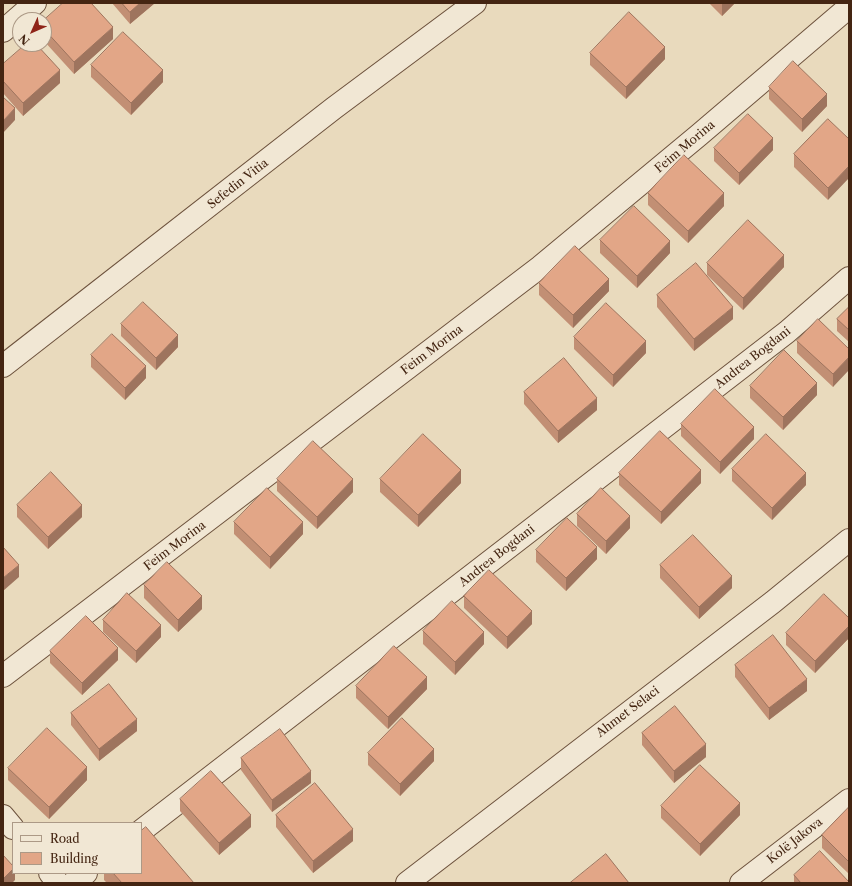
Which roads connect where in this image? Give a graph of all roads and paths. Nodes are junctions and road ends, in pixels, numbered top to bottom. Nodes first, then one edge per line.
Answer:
1 (36, 3) edge
2 (475, 3) edge
3 (849, 7) edge
4 (3, 31) edge
5 (849, 278) edge
6 (3, 366) edge
7 (849, 540) edge
8 (3, 676) edge
9 (849, 800) edge
10 (3, 816) edge
11 (12, 827) edge
12 (142, 830) edge
13 (51, 874) edge
14 (85, 874) edge
15 (58, 883) edge
16 (73, 883) edge
17 (407, 883) edge
18 (741, 883) edge

1 - 4 street
2 - 6 street, Sefedin Vitia
3 - 8 street, Feim Morina
5 - 12 street, Andrea Bogdani
7 - 17 street, Ahmet Selaci
9 - 18 street, Kolë Jakova
10 - 11 street
13 - 15 street
14 - 16 street

